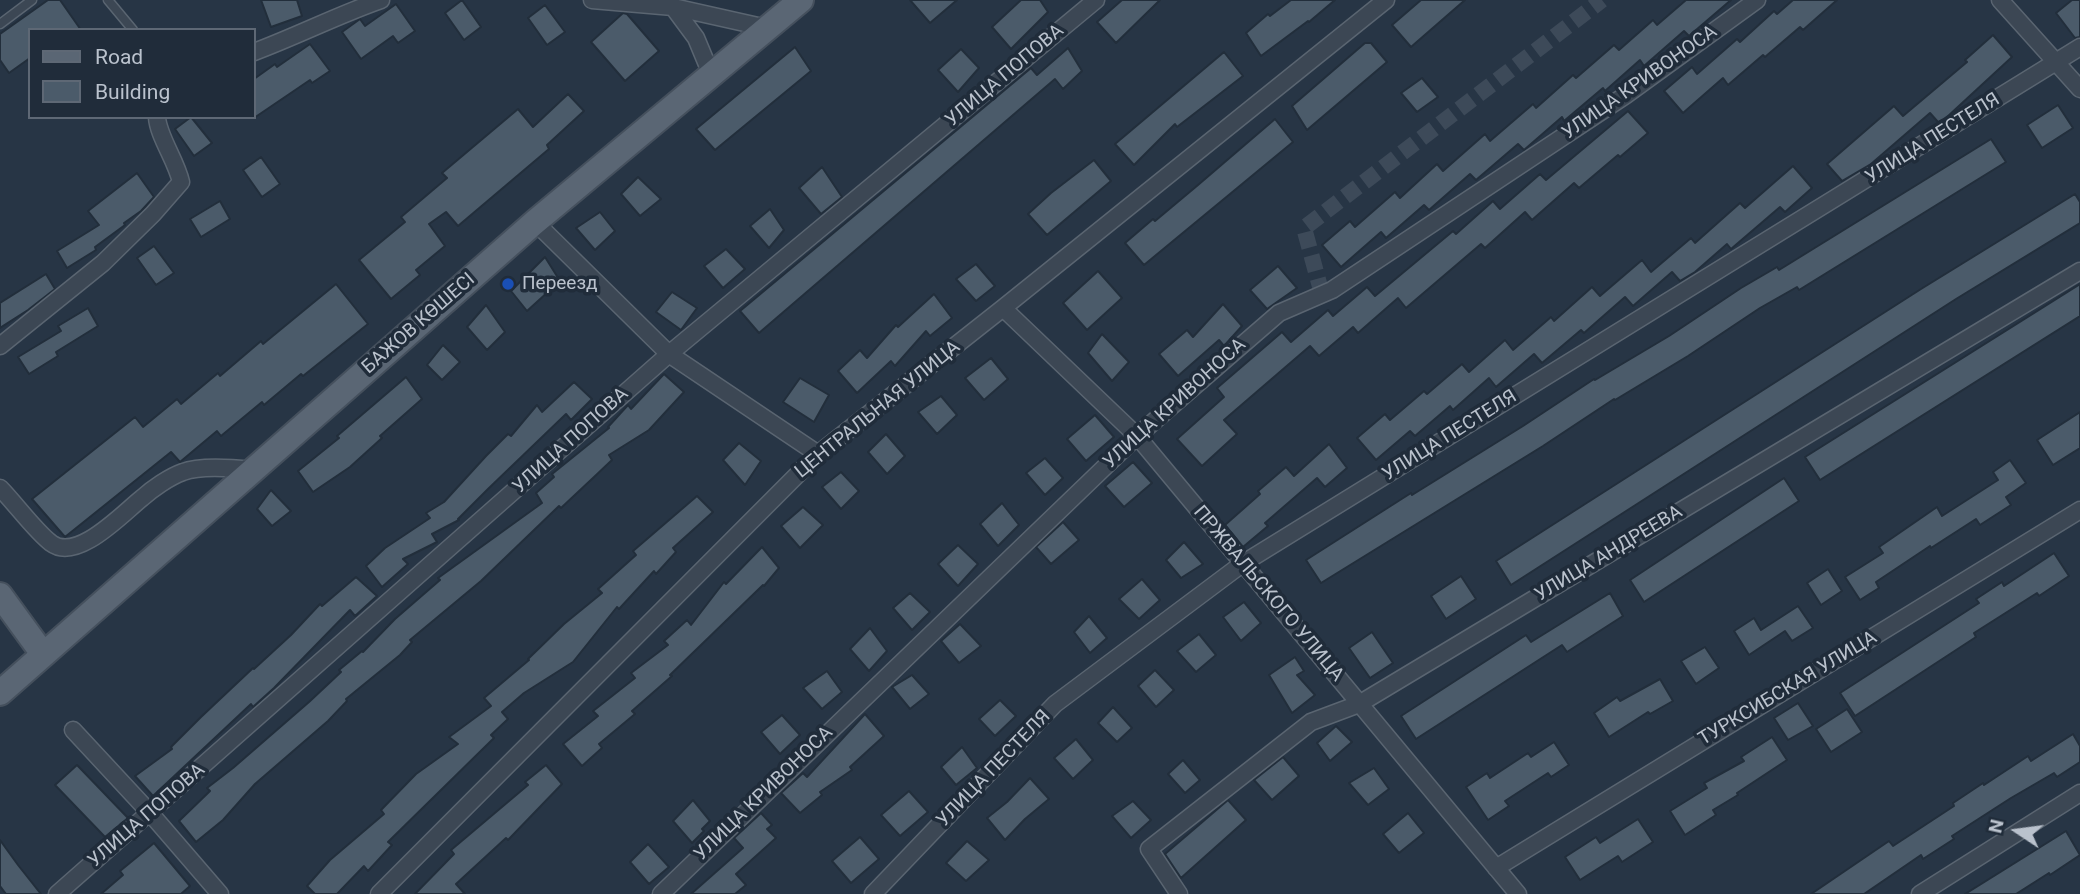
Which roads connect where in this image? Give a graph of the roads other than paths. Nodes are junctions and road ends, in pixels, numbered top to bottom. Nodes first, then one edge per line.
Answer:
1 (32, 0) edge
2 (108, 0) edge
3 (381, 0) edge
4 (592, 0) edge
5 (801, 0) edge
6 (1096, 0) edge
7 (1387, 0) edge
8 (1757, 0) edge
9 (2000, 0) edge
10 (673, 6) junction
11 (716, 17) junction
12 (0, 24) edge
13 (131, 28) edge
14 (767, 29) junction
15 (696, 38) junction
16 (2080, 47) edge
17 (256, 51) edge
18 (2055, 63) junction
19 (711, 74) junction
20 (2080, 89) edge
21 (158, 119) edge
22 (535, 222) junction
23 (2080, 271) edge
24 (1003, 309) junction
25 (0, 346) edge
26 (669, 354) junction
27 (1137, 436) junction
28 (818, 454) junction
29 (252, 470) junction
30 (0, 488) edge
31 (2080, 510) edge
32 (1242, 564) junction
33 (0, 595) edge
34 (43, 654) junction
35 (0, 693) edge
36 (1359, 704) junction
37 (73, 730) dead end
38 (2080, 793) edge
39 (151, 814) junction
40 (1496, 868) junction
41 (57, 894) edge
42 (220, 894) edge
43 (379, 894) edge
44 (661, 894) edge
45 (873, 894) edge
46 (1179, 894) edge
47 (1518, 894) edge
48 (1920, 894) edge

1 - 12 lane
2 - 13 lane
3 - 17 street
4 - 10 street
5 - 14 main road, БАЖОВ КӨШЕСІ
6 - 26 street, УЛИЦА ПОПОВА
7 - 24 street, ЦЕНТРАЛЬНАЯ УЛИЦА
8 - 27 street, УЛИЦА КРИВОНОСА
9 - 18 street
10 - 11 street
10 - 15 street
11 - 14 street
11 - 15 street
14 - 19 main road, БАЖОВ КӨШЕСІ
15 - 19 street
16 - 18 street, УЛИЦА ПЕСТЕЛЯ
18 - 20 street
18 - 32 street, УЛИЦА ПЕСТЕЛЯ
19 - 22 main road, БАЖОВ КӨШЕСІ
21 - 25 street
22 - 26 street
22 - 29 main road, БАЖОВ КӨШЕСІ
23 - 36 street, УЛИЦА АНДРЕЕВА
24 - 27 street, ПРЖВАЛЬСКОГО УЛИЦА
24 - 28 street, ЦЕНТРАЛЬНАЯ УЛИЦА
26 - 28 street
26 - 39 street, УЛИЦА ПОПОВА
27 - 32 street, ПРЖВАЛЬСКОГО УЛИЦА
27 - 44 street, УЛИЦА КРИВОНОСА
28 - 43 street, ЦЕНТРАЛЬНАЯ УЛИЦА
29 - 30 street
29 - 34 main road, БАЖОВ КӨШЕСІ
31 - 40 street, ТУРКСИБСКАЯ УЛИЦА
32 - 36 street, ПРЖВАЛЬСКОГО УЛИЦА
32 - 45 street, УЛИЦА ПЕСТЕЛЯ
33 - 34 main road
34 - 35 main road, БАЖОВ КӨШЕСІ
36 - 40 street, ПРЖВАЛЬСКОГО УЛИЦА
36 - 46 street, УЛИЦА АНДРЕЕВА
37 - 39 street
38 - 48 street
39 - 41 street, УЛИЦА ПОПОВА
39 - 42 street
40 - 47 street, ПРЖВАЛЬСКОГО УЛИЦА

